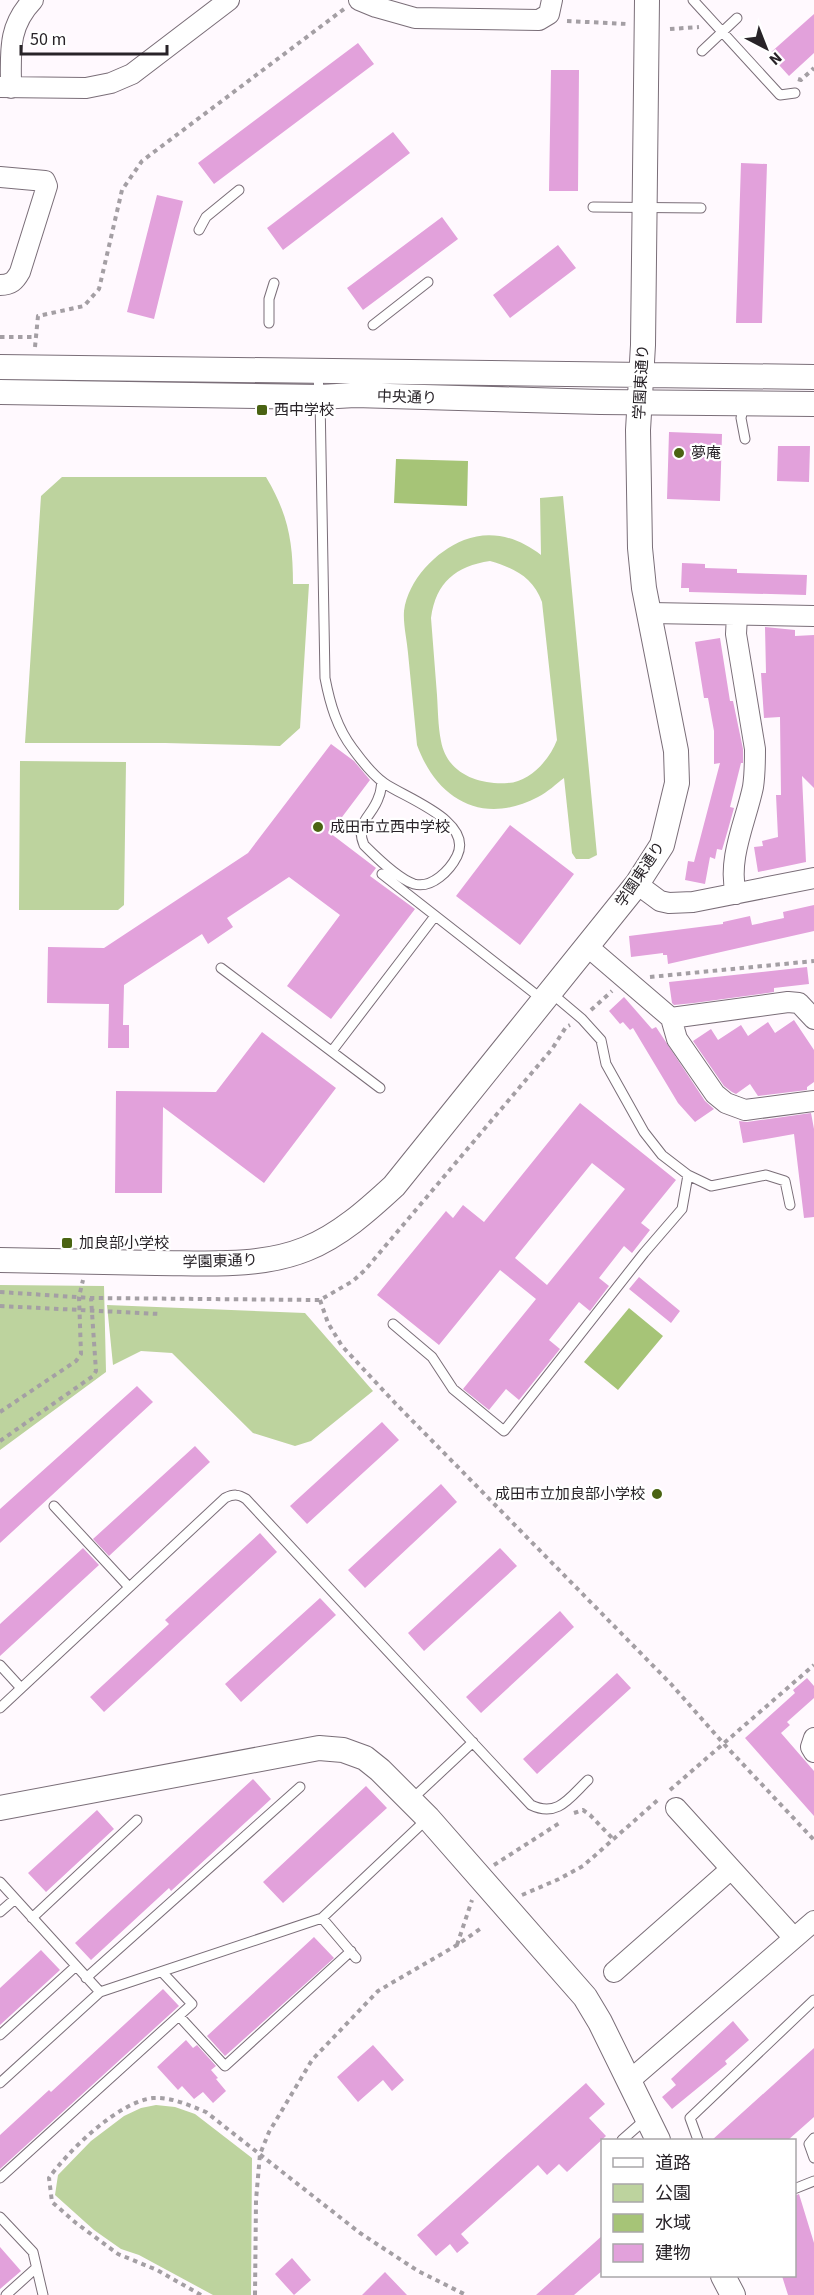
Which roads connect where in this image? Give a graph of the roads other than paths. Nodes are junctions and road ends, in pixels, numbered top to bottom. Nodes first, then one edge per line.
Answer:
1 (33, 0) edge
2 (552, 0) edge
3 (647, 0) edge
4 (693, 0) edge
5 (223, 2) edge
6 (353, 4) edge
7 (737, 18) dead end
8 (721, 32) junction
9 (702, 51) dead end
10 (5, 88) edge
11 (795, 93) dead end
12 (0, 177) edge
13 (239, 190) dead end
14 (644, 206) junction
15 (593, 207) dead end
16 (701, 208) dead end
17 (199, 230) dead end
18 (428, 282) dead end
19 (274, 283) dead end
20 (0, 285) edge
21 (269, 323) dead end
22 (373, 326) dead end
23 (0, 367) edge
24 (317, 371) junction
25 (641, 374) junction
26 (814, 377) edge
27 (0, 392) edge
28 (320, 397) junction
29 (640, 401) junction
30 (745, 404) junction
31 (814, 405) edge
32 (745, 439) dead end
33 (650, 613) junction
34 (737, 615) junction
35 (814, 616) edge
36 (382, 782) junction
37 (382, 874) dead end
38 (814, 879) edge
39 (637, 884) junction
40 (735, 894) junction
41 (435, 916) junction
42 (587, 946) junction
43 (221, 968) dead end
44 (546, 996) junction
45 (671, 1018) junction
46 (814, 1019) edge
47 (332, 1052) junction
48 (380, 1088) dead end
49 (814, 1101) edge
50 (688, 1175) junction
51 (790, 1205) dead end
52 (0, 1260) edge
53 (393, 1324) dead end
54 (54, 1506) dead end
55 (129, 1587) junction
56 (0, 1665) edge
57 (21, 1688) junction
58 (0, 1708) edge
59 (814, 1738) edge
60 (473, 1742) junction
61 (814, 1752) edge
62 (588, 1780) dead end
63 (300, 1787) dead end
64 (411, 1800) junction
65 (0, 1808) edge
66 (676, 1808) dead end
67 (428, 1818) junction
68 (137, 1820) dead end
69 (731, 1869) junction
70 (0, 1882) edge
71 (15, 1899) junction
72 (0, 1912) edge
73 (32, 1918) junction
74 (322, 1918) junction
75 (814, 1921) edge
76 (794, 1938) junction
77 (76, 1966) junction
78 (162, 1972) junction
79 (614, 1972) dead end
80 (86, 1978) junction
81 (100, 1992) junction
82 (814, 2000) edge
83 (179, 2016) junction
84 (0, 2035) edge
85 (629, 2081) junction
86 (0, 2083) edge
87 (647, 2118) junction
88 (814, 2138) edge
89 (623, 2139) edge
90 (658, 2139) edge
91 (698, 2139) edge
92 (814, 2158) edge
93 (0, 2178) edge
94 (814, 2181) edge
95 (796, 2188) edge
96 (0, 2217) edge
97 (36, 2268) junction
98 (724, 2277) edge
99 (6, 2295) edge
100 (43, 2295) edge
101 (733, 2295) edge

1 - 10 street
2 - 6 street
3 - 14 street, 学園東通り
4 - 8 lane
5 - 10 street
7 - 8 lane
8 - 9 lane
8 - 11 lane
12 - 20 street
13 - 17 lane
14 - 15 lane
14 - 16 lane
14 - 25 street, 学園東通り
18 - 22 lane
19 - 21 lane
23 - 24 street, 中央通り
24 - 25 street, 中央通り
24 - 28 lane
25 - 26 street, 中央通り
25 - 29 street, 学園東通り
27 - 28 street, 中央通り
28 - 29 street, 中央通り
28 - 36 lane
29 - 30 street, 中央通り
29 - 33 street, 学園東通り
30 - 31 street, 中央通り
30 - 32 lane
33 - 34 street
33 - 39 street, 学園東通り
34 - 35 street
34 - 40 street
36 - 36 lane
37 - 41 lane
38 - 40 street
39 - 40 street
39 - 42 street, 学園東通り
41 - 44 lane
41 - 47 lane
42 - 44 street, 学園東通り
42 - 45 street
43 - 47 lane
44 - 50 lane
44 - 52 street, 学園東通り
45 - 46 street
45 - 49 street
47 - 48 lane
50 - 51 lane
50 - 53 lane
54 - 55 lane
55 - 57 lane
55 - 60 lane
56 - 57 lane
57 - 58 lane
59 - 61 street
60 - 62 lane
60 - 64 lane
63 - 80 lane
64 - 65 street
64 - 67 street
66 - 69 street
67 - 74 lane
67 - 85 street
68 - 73 lane
69 - 76 street
69 - 79 street
70 - 71 lane
71 - 72 lane
71 - 73 lane
73 - 77 lane
74 - 78 lane
74 - 83 lane
75 - 76 street
76 - 85 street
77 - 80 lane
77 - 84 lane
78 - 81 lane
78 - 83 lane
80 - 81 lane
81 - 86 lane
82 - 91 lane
83 - 93 lane
85 - 87 street
87 - 89 lane
87 - 90 street
88 - 92 lane
94 - 95 lane
96 - 97 lane
97 - 99 lane
97 - 100 lane
98 - 101 street

